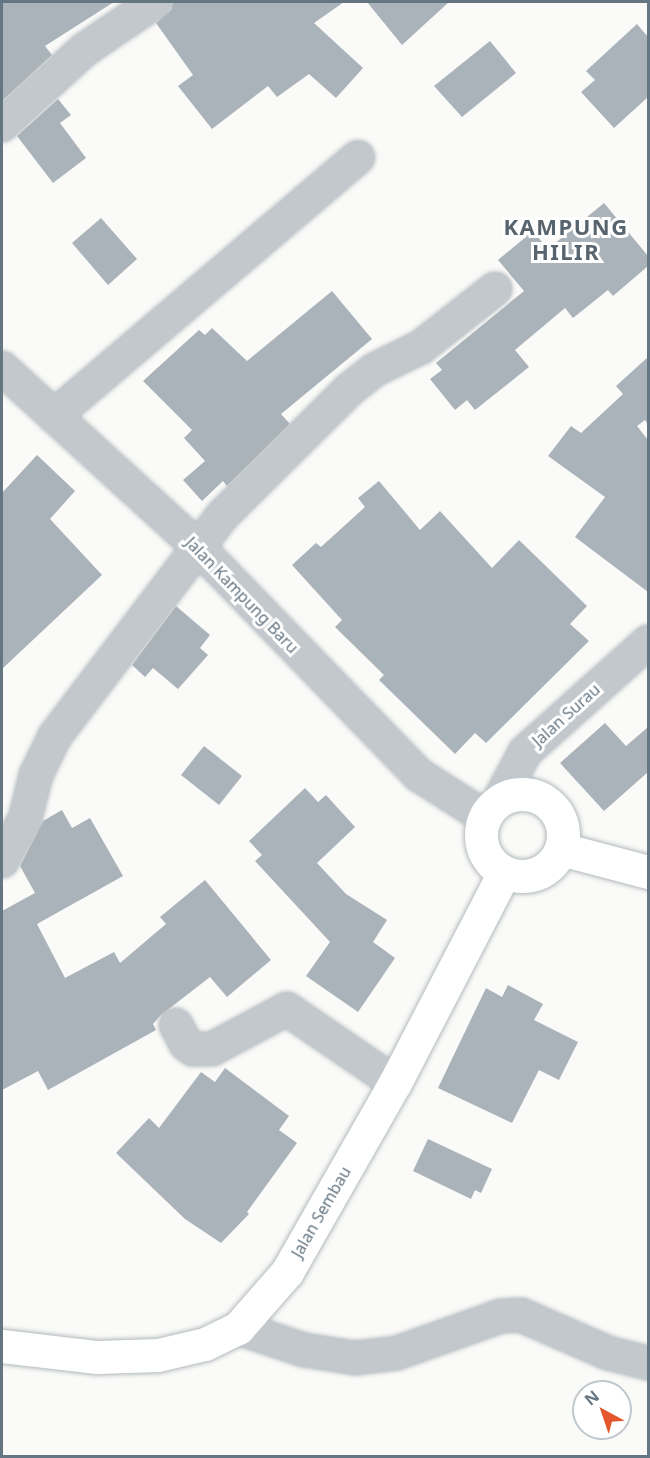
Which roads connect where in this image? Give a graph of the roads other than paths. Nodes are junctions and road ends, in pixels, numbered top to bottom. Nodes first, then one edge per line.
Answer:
1 (155, 2) edge
2 (2, 125) edge
3 (358, 157) dead end
4 (495, 289) dead end
5 (2, 368) edge
6 (54, 416) junction
7 (198, 547) junction
8 (648, 642) edge
9 (492, 809) junction
10 (561, 849) junction
11 (2, 861) edge
12 (648, 872) edge
13 (504, 873) junction
14 (176, 1025) dead end
15 (395, 1083) junction
16 (238, 1328) junction
17 (2, 1347) edge
18 (648, 1363) edge

1 - 2 street
3 - 6 street
4 - 7 street
5 - 6 street, Jalan Kampung Baru
6 - 7 street, Jalan Kampung Baru
7 - 9 street, Jalan Kampung Baru
7 - 11 street
8 - 9 street, Jalan Surau
9 - 10 main road
9 - 13 main road
10 - 12 main road
10 - 13 main road
13 - 15 main road, Jalan Sembau
14 - 15 street
15 - 16 main road, Jalan Sembau
16 - 17 main road, Jalan Sembau
16 - 18 street

